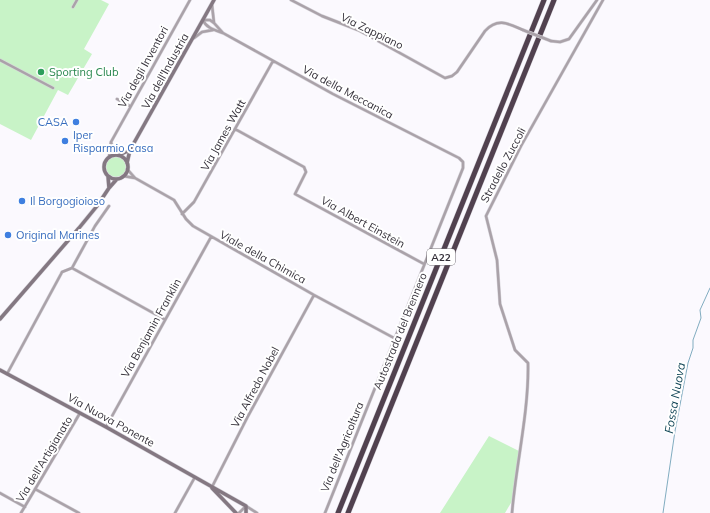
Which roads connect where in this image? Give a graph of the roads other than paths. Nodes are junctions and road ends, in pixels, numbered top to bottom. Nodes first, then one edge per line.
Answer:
1 (77, 0) edge
2 (190, 0) edge
3 (214, 0) edge
4 (291, 0) edge
5 (544, 0) edge
6 (554, 0) edge
7 (597, 0) edge
8 (603, 0) edge
9 (212, 4) junction
10 (73, 7) dead end
11 (203, 20) junction
12 (214, 23) junction
13 (223, 33) junction
14 (193, 38) junction
15 (0, 60) edge
16 (273, 61) junction
17 (53, 88) dead end
18 (117, 99) dead end
19 (130, 106) junction
20 (235, 128) junction
21 (111, 142) junction
22 (130, 150) junction
23 (118, 155) junction
24 (109, 157) junction
25 (127, 163) junction
26 (463, 165) joint
27 (127, 169) junction
28 (108, 176) junction
29 (123, 176) junction
30 (135, 178) junction
31 (118, 179) junction
32 (109, 188) junction
33 (109, 206) dead end
34 (182, 214) junction
35 (211, 237) junction
36 (424, 264) junction
37 (72, 268) junction
38 (314, 295) junction
39 (0, 319) edge
40 (164, 319) junction
41 (394, 338) junction
42 (0, 370) edge
43 (7, 374) junction
44 (80, 413) junction
45 (106, 427) junction
46 (195, 477) junction
47 (211, 488) junction
48 (36, 489) junction
49 (0, 493) edge
50 (231, 498) junction
51 (229, 505) junction
52 (25, 506) junction
53 (246, 506) junction
54 (21, 513) edge
55 (79, 513) edge
56 (175, 513) edge
57 (238, 513) edge
58 (246, 513) edge
59 (257, 513) edge
60 (325, 513) edge
61 (338, 513) edge
62 (348, 513) edge
63 (512, 513) edge

1 - 10 street
2 - 19 street, Via degli Inventori
3 - 9 street, Via dell'Industria
4 - 7 street, Via Zappiano, bridge
5 - 61 highway, Autostrada del Brennero / A22
6 - 62 highway, Autostrada del Brennero / A22
8 - 63 street, Stradello Zuccoli
9 - 11 street, Via dell'Industria
9 - 12 street
11 - 12 street
11 - 13 street, Via della Meccanica
11 - 14 street, Via dell'Industria
12 - 13 street, Via della Meccanica
13 - 14 street, Via della Meccanica
13 - 16 street, Via della Meccanica
14 - 22 street, Via dell'Industria
15 - 17 street
16 - 20 street, Via James Watt
16 - 26 street, Via della Meccanica
18 - 19 street
19 - 21 street, Via degli Inventori
20 - 34 street, Via James Watt
20 - 36 street, Via Albert Einstein
21 - 23 street
21 - 24 street, Via degli Inventori
22 - 23 street
22 - 25 street, Via dell'Industria
23 - 24 street
23 - 25 street
24 - 28 street
25 - 27 street
26 - 36 street, Via dell'Agricoltura
27 - 29 street
27 - 30 street, Viale della Chimica
28 - 31 street
28 - 32 street
29 - 30 street, Viale della Chimica
29 - 31 street
30 - 34 street, Viale della Chimica
31 - 32 street
32 - 39 street
33 - 37 street
34 - 35 street, Viale della Chimica
35 - 38 street, Viale della Chimica
35 - 40 street, Via Benjamin Franklin
36 - 41 street, Via dell'Agricoltura
37 - 40 street
37 - 43 street
38 - 41 street, Viale della Chimica
38 - 47 street, Via Alfredo Nobel
40 - 45 street, Via Benjamin Franklin
41 - 60 street, Via dell'Agricoltura
42 - 43 street, Via Nuova Ponente
43 - 44 street, Via Nuova Ponente
44 - 45 street, Via Nuova Ponente
44 - 48 street, Via dell'Artigianato
45 - 46 street, Via Nuova Ponente
46 - 47 street, Via Nuova Ponente
46 - 56 street
47 - 50 street, Via Nuova Ponente
47 - 51 street, Via Nuova Ponente
48 - 52 street, Via dell'Artigianato
48 - 55 street
49 - 52 street
50 - 51 street
50 - 53 street, Via Nuova Ponente
51 - 57 street, Via Nuova Ponente
52 - 54 street, Via dell'Artigianato
53 - 57 street
53 - 58 street
53 - 59 street, Via Nuova Ponente

